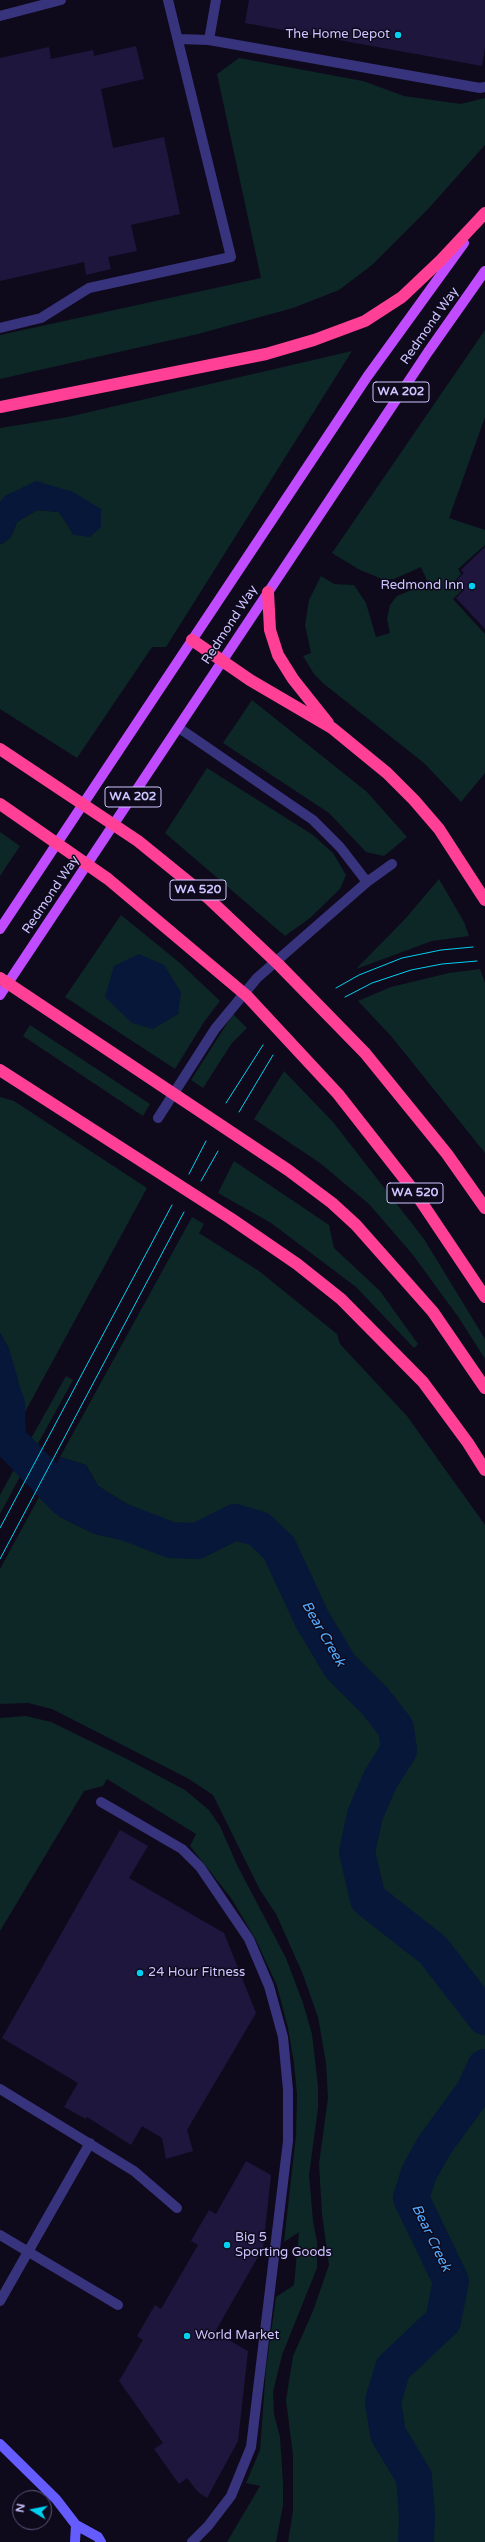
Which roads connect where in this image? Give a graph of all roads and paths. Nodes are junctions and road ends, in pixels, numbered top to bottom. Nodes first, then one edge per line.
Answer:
1 (61, 0) edge
2 (168, 0) edge
3 (216, 0) edge
4 (0, 16) edge
5 (178, 39) junction
6 (209, 40) junction
7 (485, 87) edge
8 (485, 214) edge
9 (485, 271) edge
10 (0, 328) edge
11 (0, 407) edge
12 (268, 592) junction
13 (192, 640) junction
14 (222, 661) junction
15 (179, 728) junction
16 (332, 728) junction
17 (4, 751) edge
18 (0, 804) edge
19 (392, 864) dead end
20 (367, 882) junction
21 (485, 900) edge
22 (0, 929) edge
23 (0, 978) edge
24 (0, 995) edge
25 (0, 1070) edge
26 (158, 1118) dead end
27 (485, 1208) edge
28 (485, 1297) edge
29 (485, 1388) edge
30 (485, 1470) edge
31 (101, 1802) dead end
32 (0, 2089) edge
33 (90, 2143) junction
34 (177, 2208) dead end
35 (0, 2235) edge
36 (28, 2252) junction
37 (0, 2301) edge
38 (118, 2305) dead end
39 (0, 2444) edge
40 (76, 2525) junction
41 (75, 2542) edge
42 (101, 2542) edge
43 (192, 2542) edge

1 - 4 lane
2 - 5 lane
3 - 6 lane
5 - 6 lane
5 - 10 lane
6 - 7 lane
8 - 11 highway
8 - 13 main road, Redmond Way / WA 202
9 - 12 main road, Redmond Way / WA 202
12 - 14 main road, Redmond Way / WA 202
12 - 16 highway
13 - 14 highway
13 - 22 main road, Redmond Way / WA 202
14 - 15 main road, Redmond Way / WA 202
14 - 16 highway
15 - 20 lane
15 - 24 main road, Redmond Way / WA 202
16 - 21 highway
17 - 27 highway, WA 520
18 - 28 highway, WA 520
19 - 20 lane
20 - 26 lane
23 - 29 highway
25 - 30 highway
31 - 43 lane
32 - 33 lane
33 - 34 lane
33 - 36 lane
35 - 36 lane
36 - 37 lane
36 - 38 lane
39 - 40 main road
40 - 41 main road
40 - 42 main road

